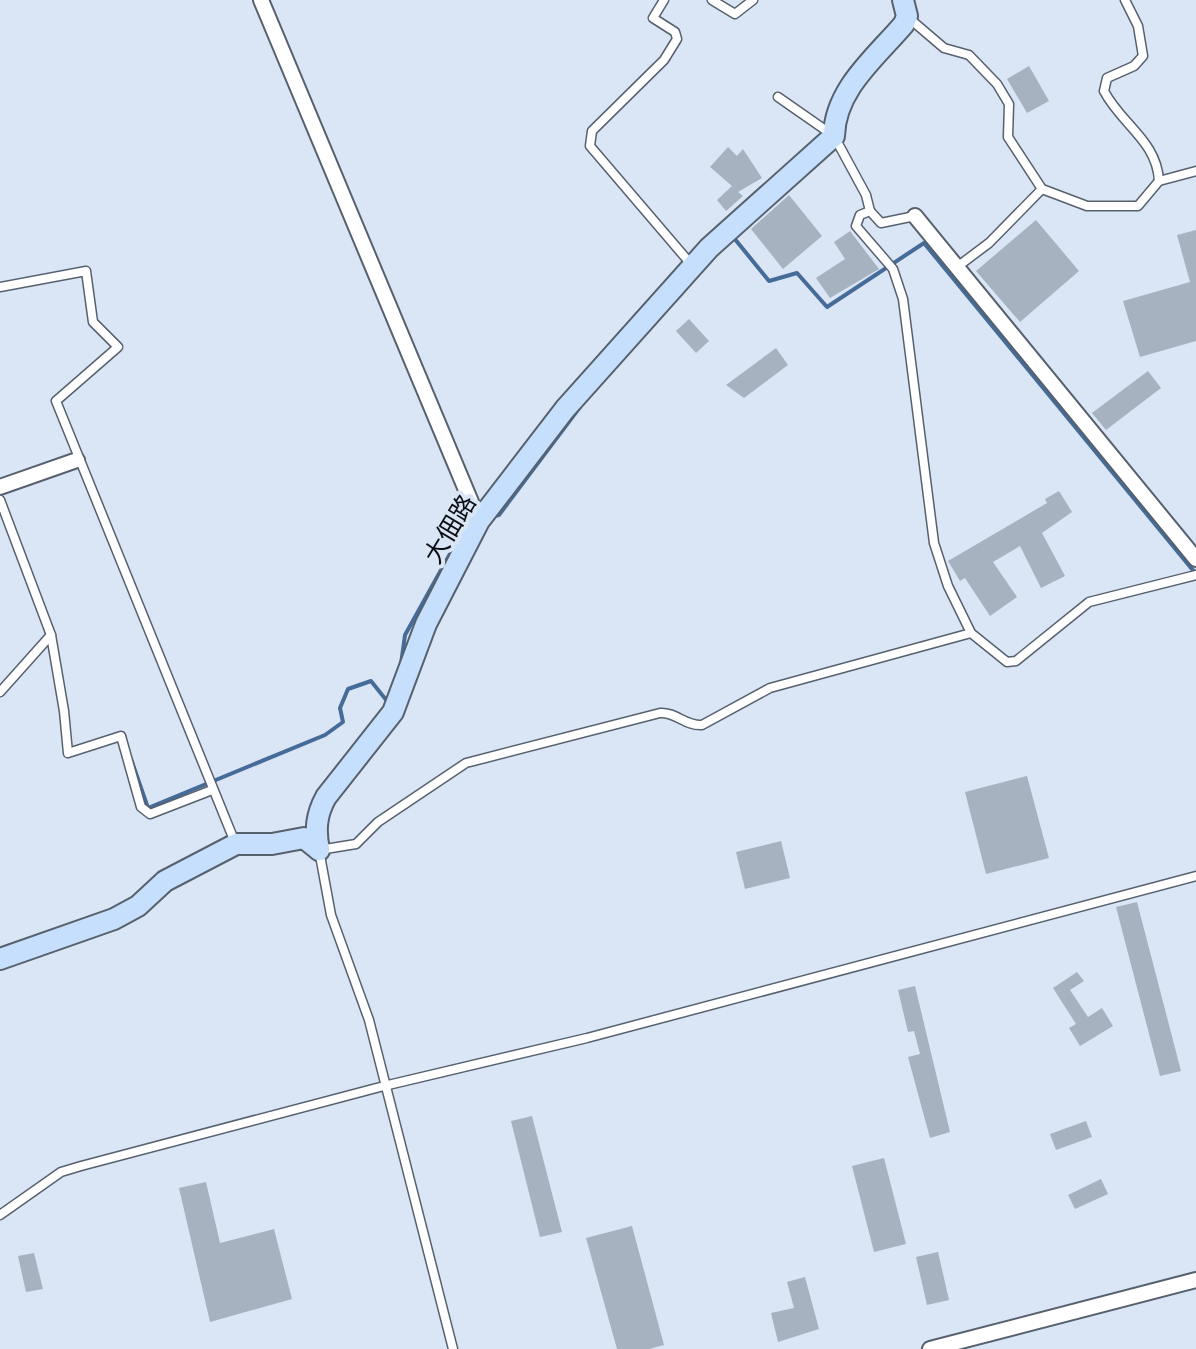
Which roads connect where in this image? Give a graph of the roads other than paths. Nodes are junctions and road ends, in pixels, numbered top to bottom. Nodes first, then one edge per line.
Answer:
1 (262, 0) edge
2 (664, 0) edge
3 (712, 0) edge
4 (753, 0) edge
5 (1126, 0) edge
6 (905, 8) edge
7 (778, 97) dead end
8 (834, 136) junction
9 (1196, 171) edge
10 (1158, 181) junction
11 (1042, 189) junction
12 (870, 211) junction
13 (915, 216) joint
14 (693, 266) junction
15 (956, 268) junction
16 (0, 287) edge
17 (78, 460) junction
18 (0, 487) edge
19 (0, 500) edge
20 (480, 522) junction
21 (1196, 560) edge
22 (1196, 575) edge
23 (971, 633) junction
24 (50, 635) junction
25 (0, 692) edge
26 (212, 790) junction
27 (236, 844) junction
28 (319, 850) junction
29 (1196, 876) edge
30 (0, 959) edge
31 (384, 1086) junction
32 (0, 1215) edge
33 (1196, 1280) edge
34 (453, 1349) edge
35 (930, 1349) edge

1 - 20 street
2 - 14 lane
3 - 4 lane
5 - 10 lane
6 - 8 street
6 - 11 lane
7 - 8 lane
8 - 12 lane
8 - 14 street, 大佃路
9 - 10 lane
10 - 11 lane
11 - 15 lane
12 - 13 lane
12 - 23 lane
13 - 15 street
14 - 20 street, 大佃路
15 - 21 street
16 - 17 lane
17 - 18 street
17 - 26 lane
19 - 24 lane
20 - 28 street, 大佃路
22 - 23 lane
23 - 28 lane
24 - 25 lane
24 - 26 lane
26 - 27 lane
27 - 28 street
27 - 30 street
28 - 31 lane
29 - 31 lane
31 - 32 lane
31 - 34 lane
33 - 35 street

